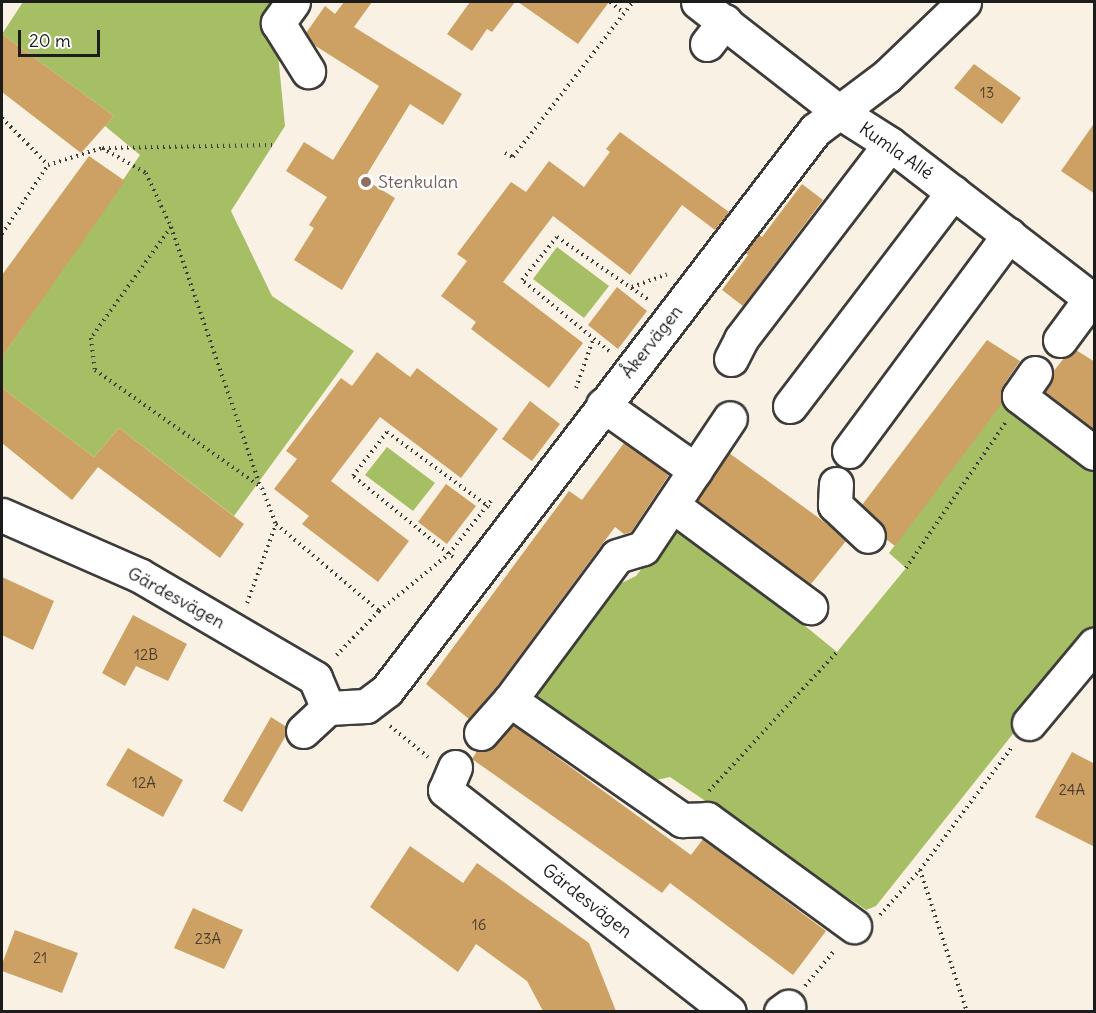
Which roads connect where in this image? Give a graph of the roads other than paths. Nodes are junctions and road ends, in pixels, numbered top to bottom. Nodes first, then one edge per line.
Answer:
1 (293, 2) edge
2 (698, 2) edge
3 (964, 2) edge
4 (308, 71) dead end
5 (838, 111) junction
6 (890, 144) junction
7 (953, 192) junction
8 (1009, 235) junction
9 (1093, 299) edge
10 (1060, 340) dead end
11 (730, 359) dead end
12 (1029, 386) road end
13 (589, 398) junction
14 (790, 405) dead end
15 (730, 418) dead end
16 (849, 451) dead end
17 (1095, 453) edge
18 (695, 470) junction
19 (836, 484) dead end
20 (672, 505) junction
21 (2, 515) edge
22 (868, 536) dead end
23 (810, 607) dead end
24 (1095, 645) edge
25 (322, 693) junction
26 (510, 699) junction
27 (1029, 723) road end
28 (303, 731) dead end
29 (481, 734) dead end
30 (450, 778) road end
31 (854, 926) road end
32 (729, 1011) edge

1 - 4 street
2 - 5 street, Kumla Allé
3 - 5 street, Åkervägen
5 - 6 street, Kumla Allé
5 - 13 street, Åkervägen
6 - 7 street, Kumla Allé
6 - 11 street
7 - 8 street, Kumla Allé
7 - 14 street
8 - 9 street, Kumla Allé
8 - 16 street
9 - 10 street
12 - 17 street
13 - 18 street
13 - 25 street, Åkervägen
15 - 18 street
18 - 20 street
19 - 22 street
20 - 23 street
20 - 26 street
21 - 25 street, Gärdesvägen
24 - 27 street
25 - 28 street
26 - 29 street
26 - 31 street
30 - 32 street, Gärdesvägen

